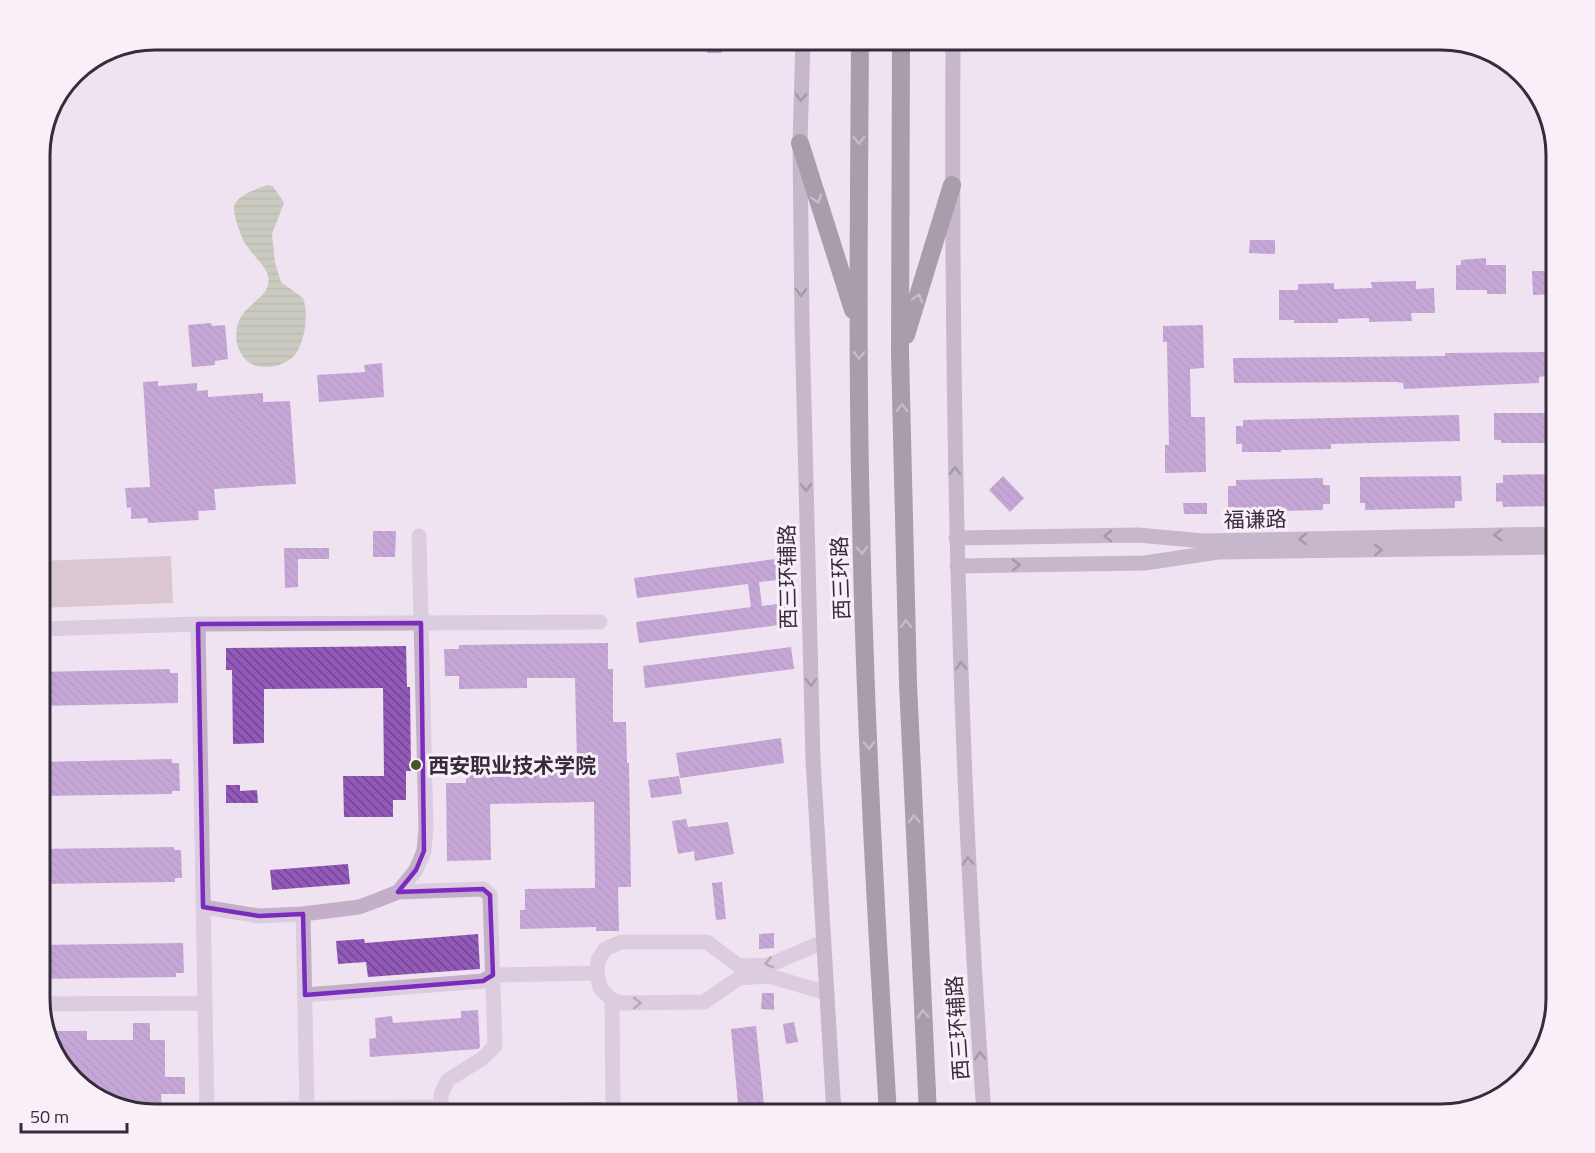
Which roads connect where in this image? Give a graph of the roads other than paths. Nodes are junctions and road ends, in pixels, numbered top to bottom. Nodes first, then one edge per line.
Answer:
1 (803, 50) edge
2 (860, 50) edge
3 (901, 50) edge
4 (953, 50) edge
5 (800, 143) junction
6 (952, 185) junction
7 (858, 327) junction
8 (900, 353) junction
9 (1546, 534) edge
10 (419, 537) dead end
11 (956, 538) junction
12 (1546, 547) edge
13 (957, 566) junction
14 (600, 622) dead end
15 (421, 623) junction
16 (198, 624) junction
17 (50, 629) edge
18 (398, 892) junction
19 (203, 907) junction
20 (303, 914) junction
21 (824, 942) junction
22 (597, 973) junction
23 (493, 975) junction
24 (826, 993) junction
25 (305, 994) junction
26 (612, 1000) junction
27 (205, 1003) junction
28 (50, 1004) edge
29 (207, 1104) edge
30 (307, 1104) edge
31 (441, 1104) edge
32 (613, 1104) edge
33 (833, 1104) edge
34 (887, 1104) edge
35 (928, 1104) edge
36 (983, 1104) edge

1 -> 5 main road, 西三环辅路
2 -> 7 highway, 西三环路
3 - 8 highway
4 - 6 main road, 西三环辅路
5 -> 7 highway
5 -> 21 main road, 西三环辅路
8 -> 6 highway
11 -> 6 main road, 西三环辅路
7 -> 34 highway, 西三环路
35 -> 8 highway
9 -> 11 main road, 福谦路
10 - 15 street
11 - 13 main road, 西三环辅路
13 -> 12 main road, 福谦路
36 -> 13 main road, 西三环辅路
14 - 15 street
15 - 16 street
15 - 18 street
16 - 17 street
16 - 19 street
18 - 20 street
18 - 23 street
19 - 20 street
19 - 27 street
20 - 25 street
21 -> 22 street
21 - 24 main road, 西三环辅路
22 - 23 street
22 - 26 street
23 - 25 street
23 - 31 street
26 -> 24 street
24 - 33 main road, 西三环辅路
25 - 30 street
26 - 32 street
27 - 28 street
27 - 29 street

